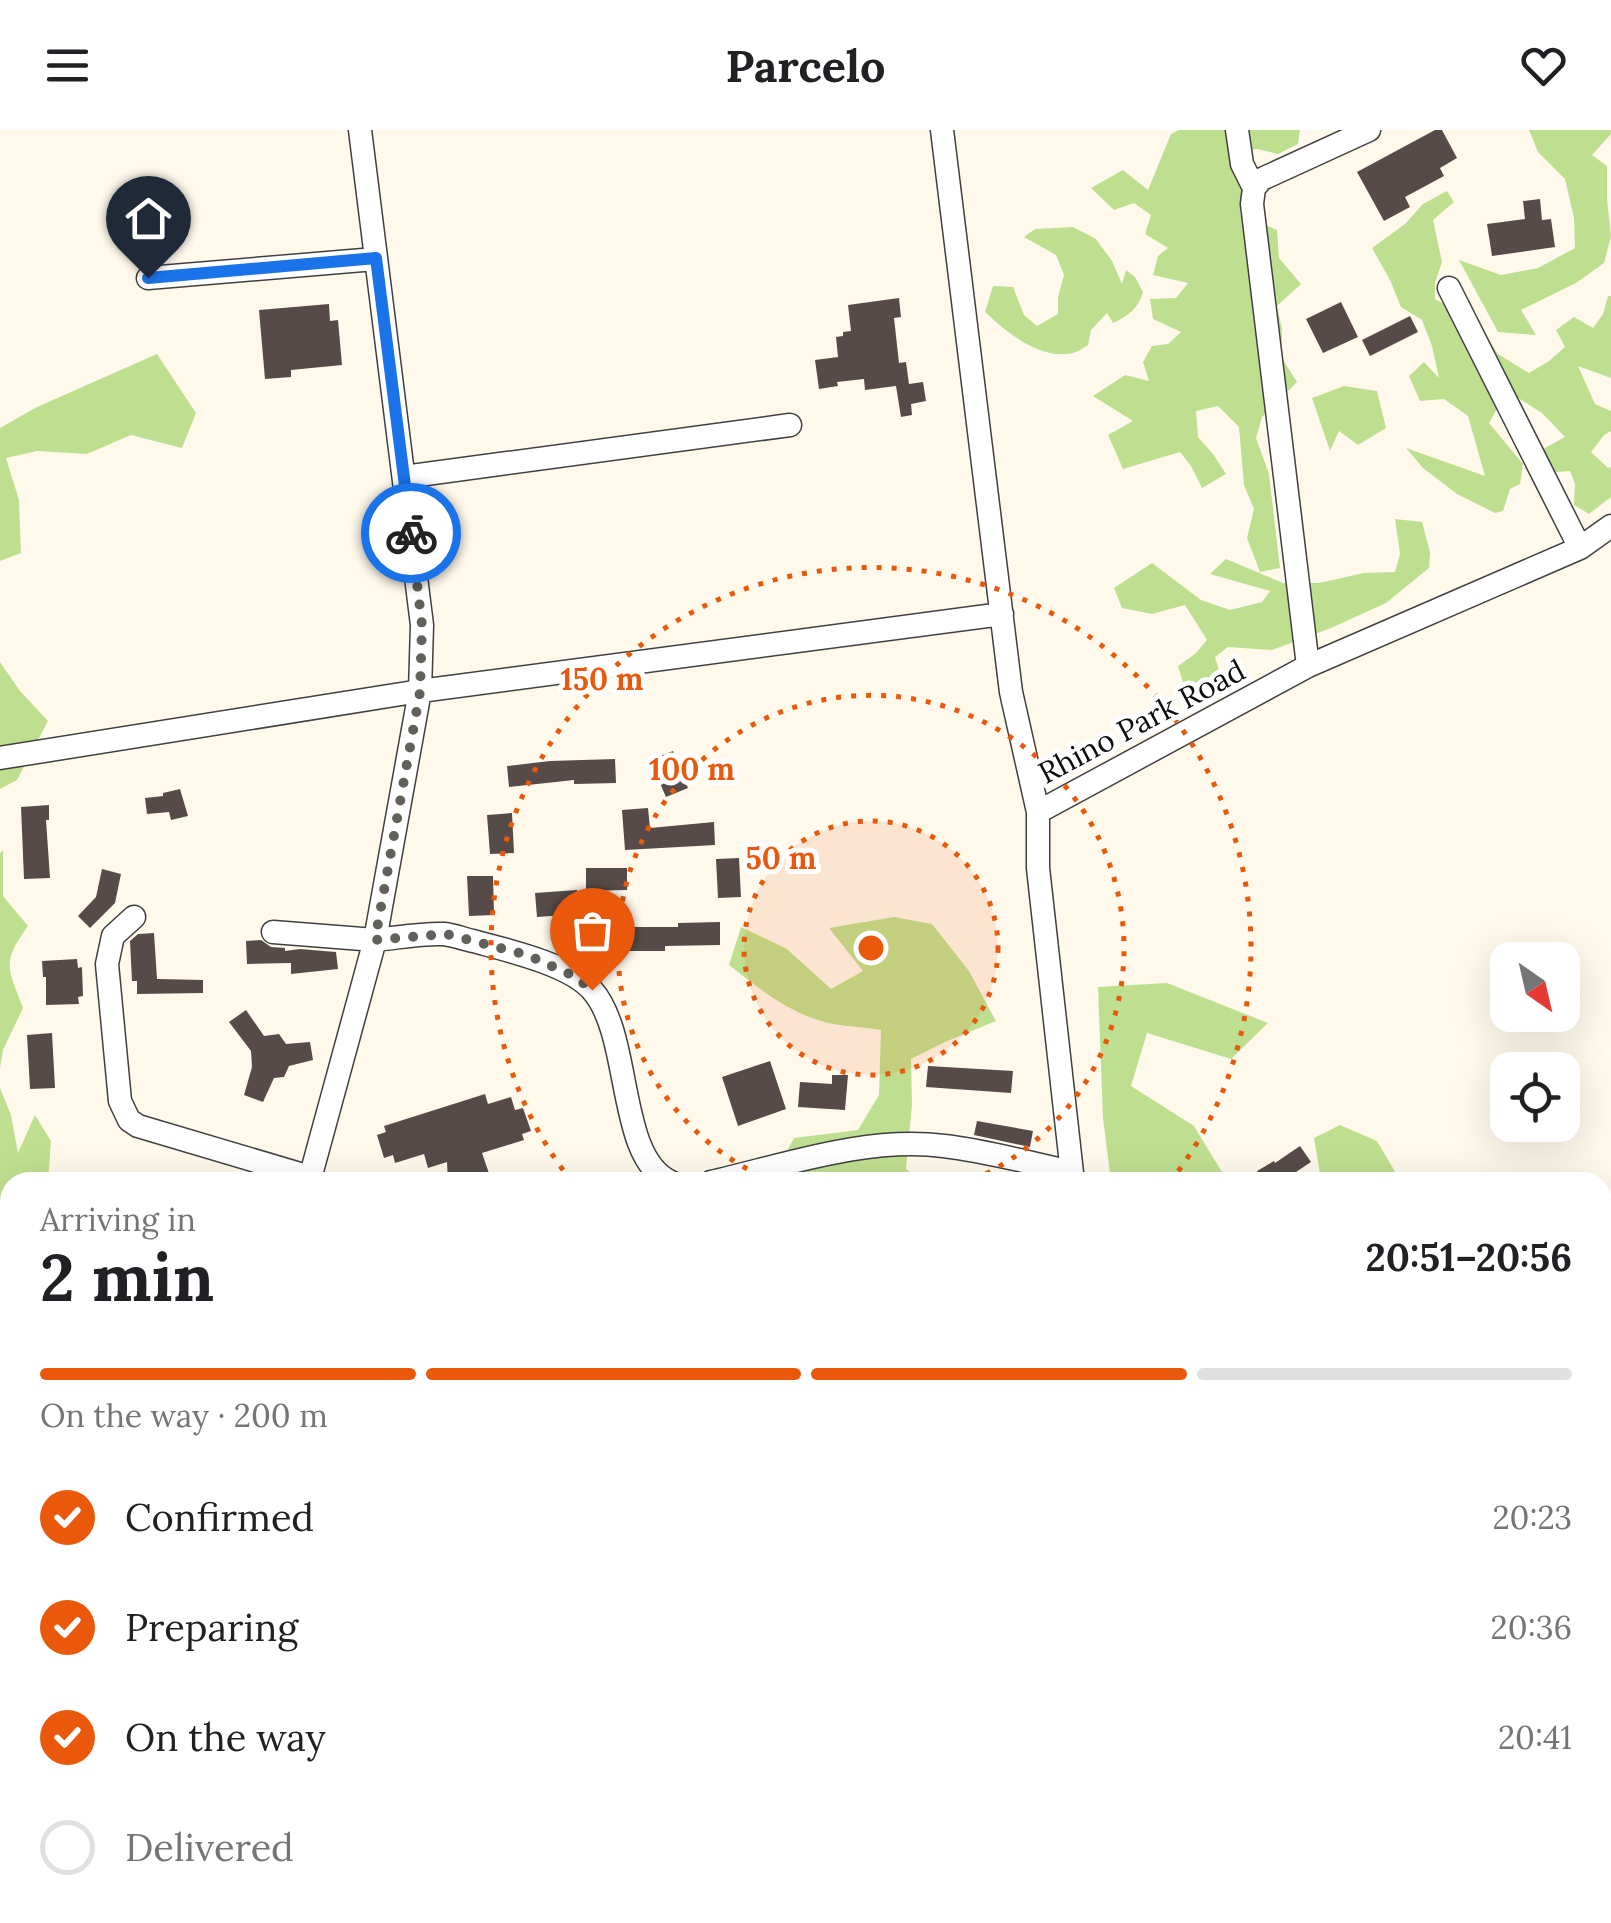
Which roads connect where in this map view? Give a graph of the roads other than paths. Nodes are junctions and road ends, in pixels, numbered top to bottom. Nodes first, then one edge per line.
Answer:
1 (360, 130) edge
2 (942, 130) edge
3 (1237, 130) edge
4 (1368, 130) edge
5 (1254, 188) junction
6 (376, 258) junction
7 (148, 278) dead end
8 (1449, 288) dead end
9 (790, 425) dead end
10 (404, 477) junction
11 (1611, 526) edge
12 (1580, 548) junction
13 (1002, 614) junction
14 (1308, 666) junction
15 (420, 692) junction
16 (0, 758) edge
17 (1038, 812) junction
18 (134, 916) dead end
19 (273, 932) dead end
20 (375, 940) junction
21 (284, 1172) edge
22 (311, 1172) edge
23 (658, 1172) edge
24 (754, 1172) edge
25 (1052, 1172) edge
26 (1072, 1172) edge

1 - 6 street
2 - 13 street
3 - 5 street
4 - 5 street
5 - 14 street
6 - 7 street
6 - 10 street
8 - 12 street
9 - 10 street
10 - 15 street
11 - 12 street, Rhino Park Road
12 - 14 street, Rhino Park Road
13 - 15 street
13 - 17 street
14 - 17 street, Rhino Park Road
15 - 16 street
15 - 20 street
17 - 26 street, Rhino Park Road
18 - 21 street
19 - 20 street
20 - 22 street
20 - 23 street
24 - 25 street

